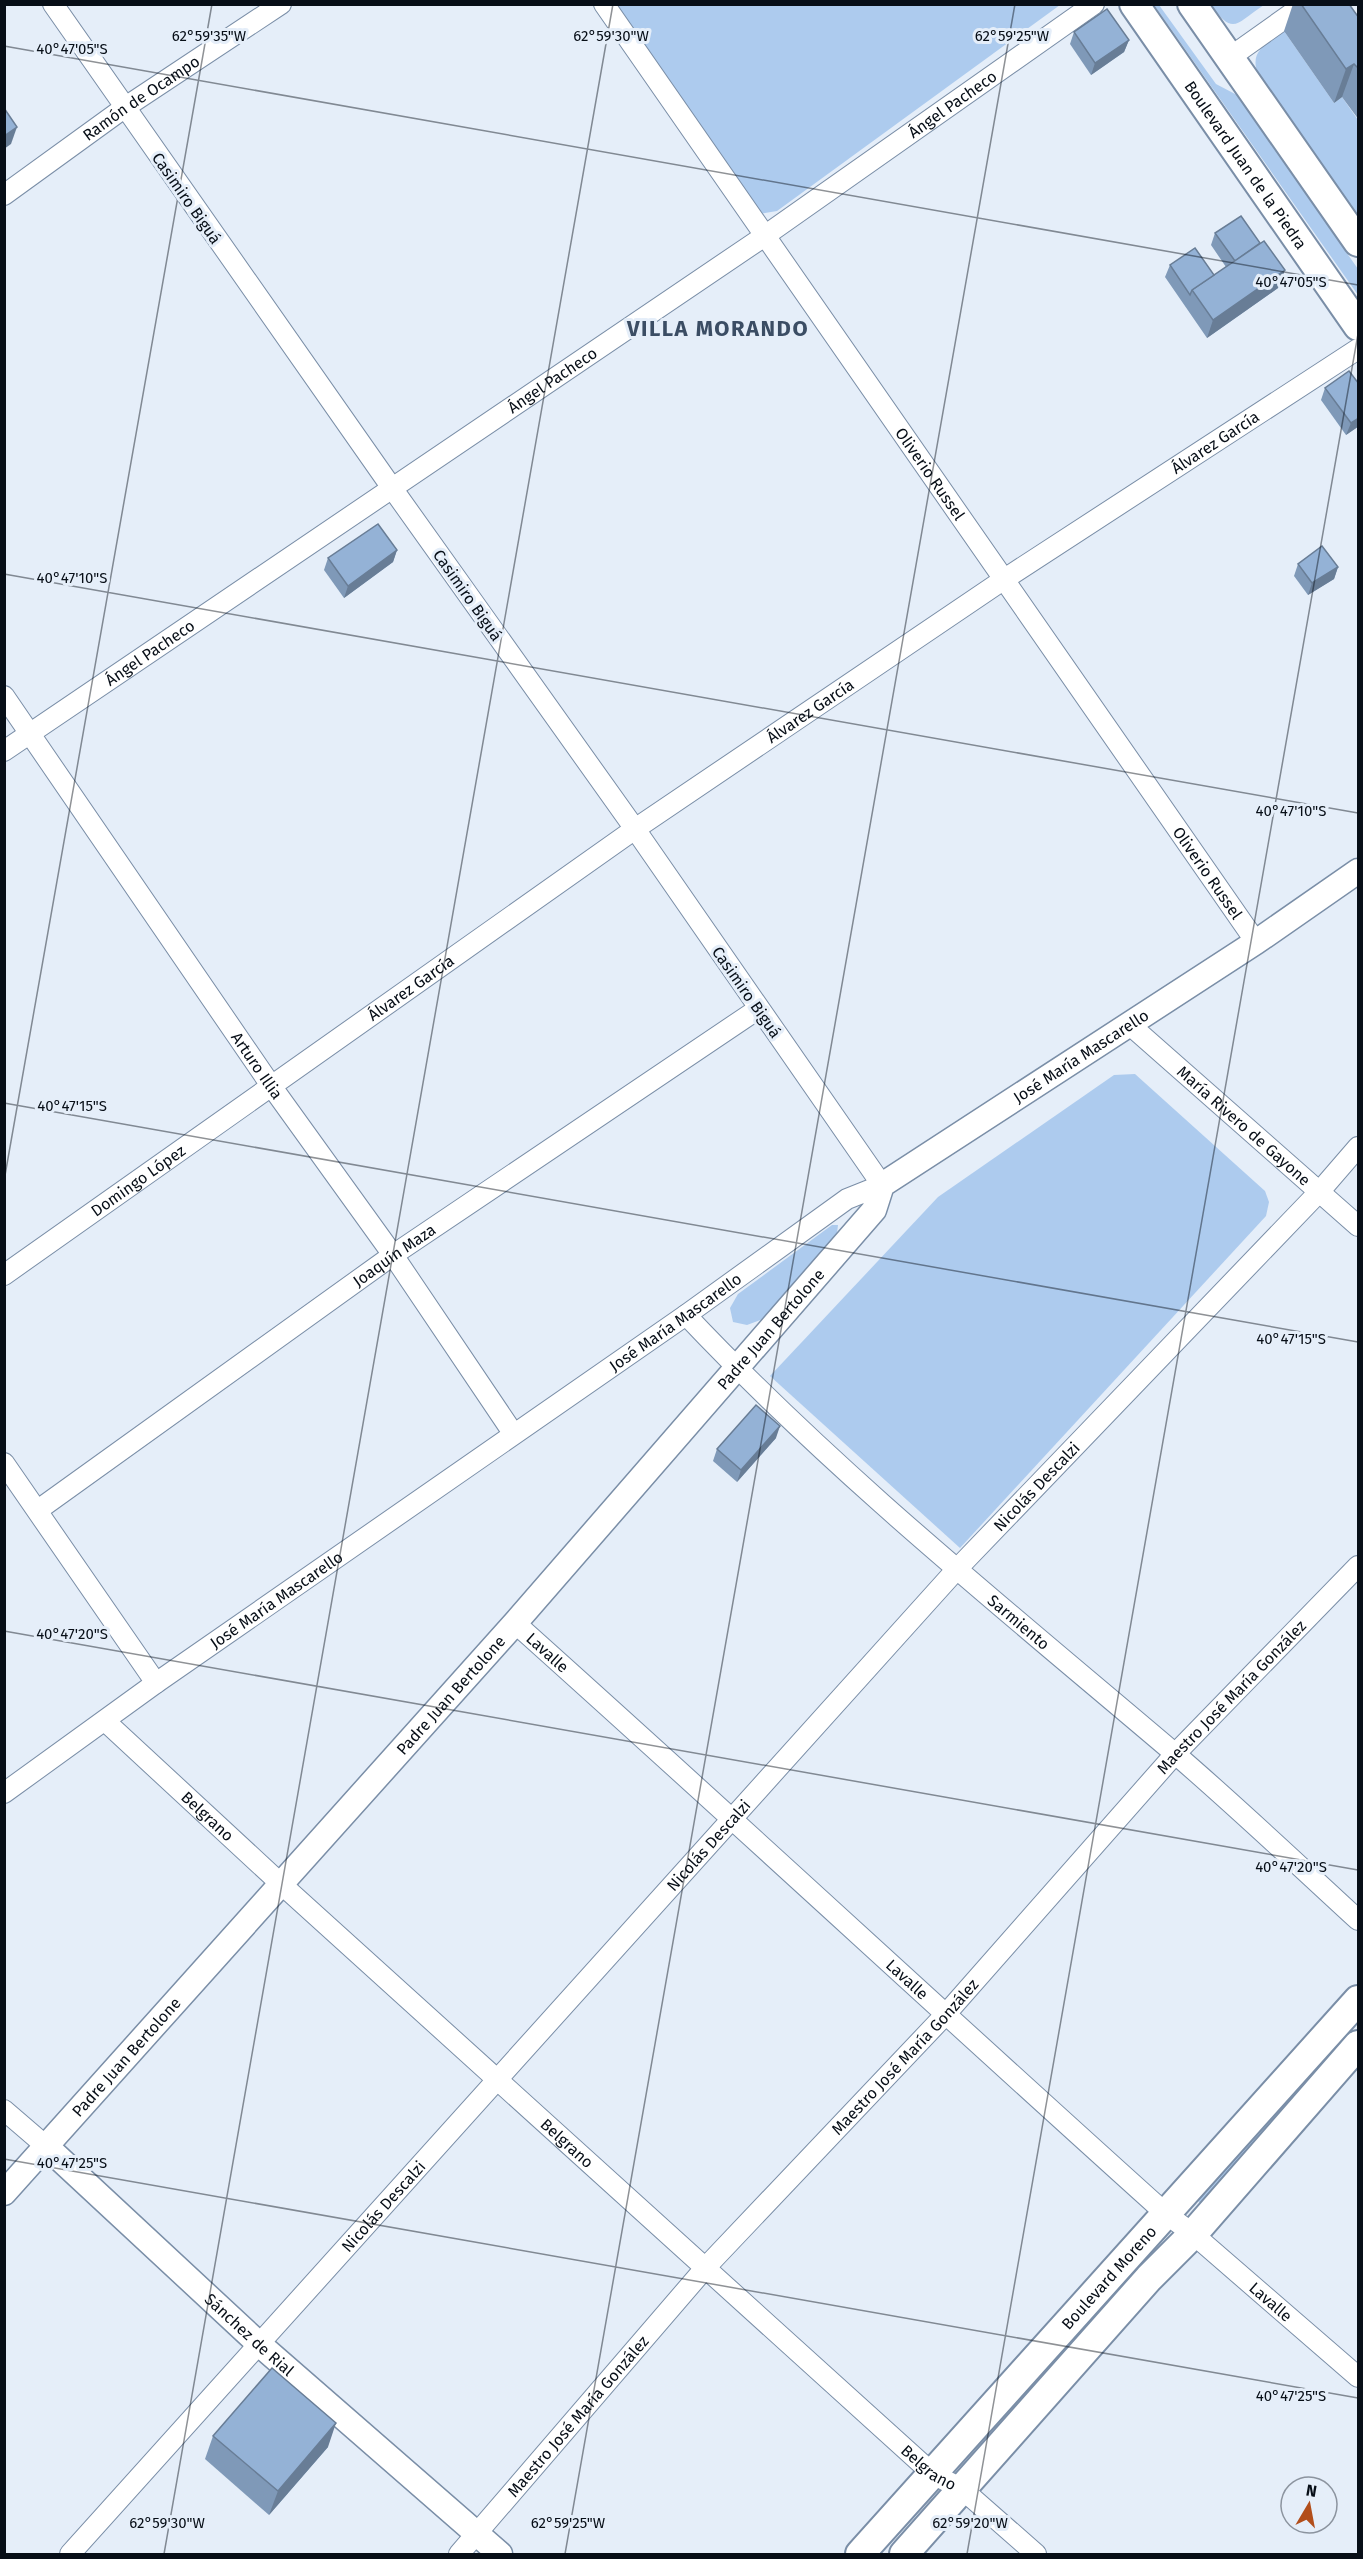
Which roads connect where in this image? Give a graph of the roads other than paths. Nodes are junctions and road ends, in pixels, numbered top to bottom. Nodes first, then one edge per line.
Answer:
1 (53, 4) edge
2 (281, 4) edge
3 (604, 4) edge
4 (1094, 4) edge
5 (1134, 4) edge
6 (1192, 4) edge
7 (1305, 4) edge
8 (1229, 58) junction
9 (124, 108) junction
10 (4, 195) edge
11 (766, 235) junction
12 (1359, 242) edge
13 (1359, 326) edge
14 (1359, 349) edge
15 (392, 488) junction
16 (1003, 580) junction
17 (4, 696) edge
18 (31, 732) junction
19 (4, 751) edge
20 (635, 829) junction
21 (1359, 871) edge
22 (1256, 942) junction
23 (758, 1009) junction
24 (1130, 1025) junction
25 (272, 1087) junction
26 (1359, 1147) edge
27 (882, 1185) junction
28 (1320, 1191) junction
29 (1359, 1226) edge
30 (393, 1255) junction
31 (4, 1275) edge
32 (686, 1315) junction
33 (738, 1369) junction
34 (513, 1433) junction
35 (4, 1463) edge
36 (38, 1510) junction
37 (1359, 1566) edge
38 (956, 1570) junction
39 (515, 1623) junction
40 (156, 1683) junction
41 (105, 1721) junction
42 (1175, 1754) junction
43 (4, 1793) edge
44 (733, 1818) junction
45 (280, 1883) junction
46 (1359, 1920) edge
47 (1355, 2011) edge
48 (945, 2015) junction
49 (1359, 2045) edge
50 (498, 2079) junction
51 (4, 2110) edge
52 (47, 2147) junction
53 (4, 2193) edge
54 (1165, 2213) junction
55 (1193, 2234) junction
56 (706, 2267) junction
57 (259, 2344) junction
58 (1359, 2377) edge
59 (933, 2474) junction
60 (962, 2489) junction
61 (477, 2534) junction
62 (70, 2554) edge
63 (459, 2554) edge
64 (500, 2554) edge
65 (860, 2554) edge
66 (904, 2554) edge
67 (1036, 2554) edge

1 - 9 street, Casimiro Biguá
2 - 9 street, Ramón de Ocampo
3 - 11 street, Oliverio Russel
4 - 11 street, Ángel Pacheco
5 - 13 main road, Boulevard Juan de la Piedra
6 - 8 main road
7 - 8 street
8 - 12 main road
9 - 10 street, Ramón de Ocampo
9 - 15 street, Casimiro Biguá
11 - 15 street, Ángel Pacheco
11 - 16 street, Oliverio Russel
14 - 16 street, Álvarez García
15 - 18 street, Ángel Pacheco
15 - 20 street, Casimiro Biguá
16 - 20 street, Álvarez García
16 - 22 street, Oliverio Russel
17 - 18 street, Arturo Illia
18 - 19 street, Ángel Pacheco
18 - 25 street, Arturo Illia
20 - 23 street, Casimiro Biguá
20 - 25 street, Álvarez García
21 - 22 street, José María Mascarello
22 - 24 street, José María Mascarello
23 - 27 street, Casimiro Biguá
23 - 30 street, Joaquín Maza
24 - 27 street, José María Mascarello
24 - 28 street, María Rivero de Gayone
25 - 30 street, Arturo Illia
25 - 31 street, Domingo López
26 - 28 street, Nicolás Descalzi
27 - 32 street, José María Mascarello
27 - 33 street, Padre Juan Bertolone
28 - 29 street, María Rivero de Gayone
28 - 38 street, Nicolás Descalzi
30 - 34 street, Arturo Illia
30 - 36 street, Joaquín Maza
32 - 33 street, Sarmiento
32 - 34 street, José María Mascarello
33 - 38 street, Sarmiento
33 - 39 street, Padre Juan Bertolone
34 - 40 street, José María Mascarello
35 - 36 street
36 - 40 street
37 - 42 street, Maestro José María González
38 - 42 street, Sarmiento
38 - 44 street, Nicolás Descalzi
39 - 44 street, Lavalle
39 - 45 street, Padre Juan Bertolone
40 - 41 street, José María Mascarello
41 - 43 street, José María Mascarello
41 - 45 street, Belgrano
42 - 46 street, Sarmiento
42 - 48 street, Maestro José María González
44 - 48 street, Lavalle
44 - 50 street, Nicolás Descalzi
45 - 50 street, Belgrano
45 - 52 street, Padre Juan Bertolone
47 - 54 main road, Boulevard Moreno
48 - 54 street, Lavalle
48 - 56 street, Maestro José María González
49 - 55 main road, Boulevard Moreno
50 - 56 street, Belgrano
50 - 57 street, Nicolás Descalzi
51 - 52 street, Sánchez de Rial
52 - 53 street, Padre Juan Bertolone
52 - 57 street, Sánchez de Rial
54 - 55 street, Lavalle
54 - 59 main road, Boulevard Moreno
55 - 58 street, Lavalle
55 - 60 main road, Boulevard Moreno
56 - 59 street, Belgrano
56 - 61 street, Maestro José María González
57 - 61 street, Sánchez de Rial
57 - 62 street, Nicolás Descalzi
59 - 60 street, Belgrano
59 - 65 main road, Boulevard Moreno
60 - 66 main road, Boulevard Moreno
60 - 67 street, Belgrano
61 - 63 street, Maestro José María González
61 - 64 street, Sánchez de Rial

